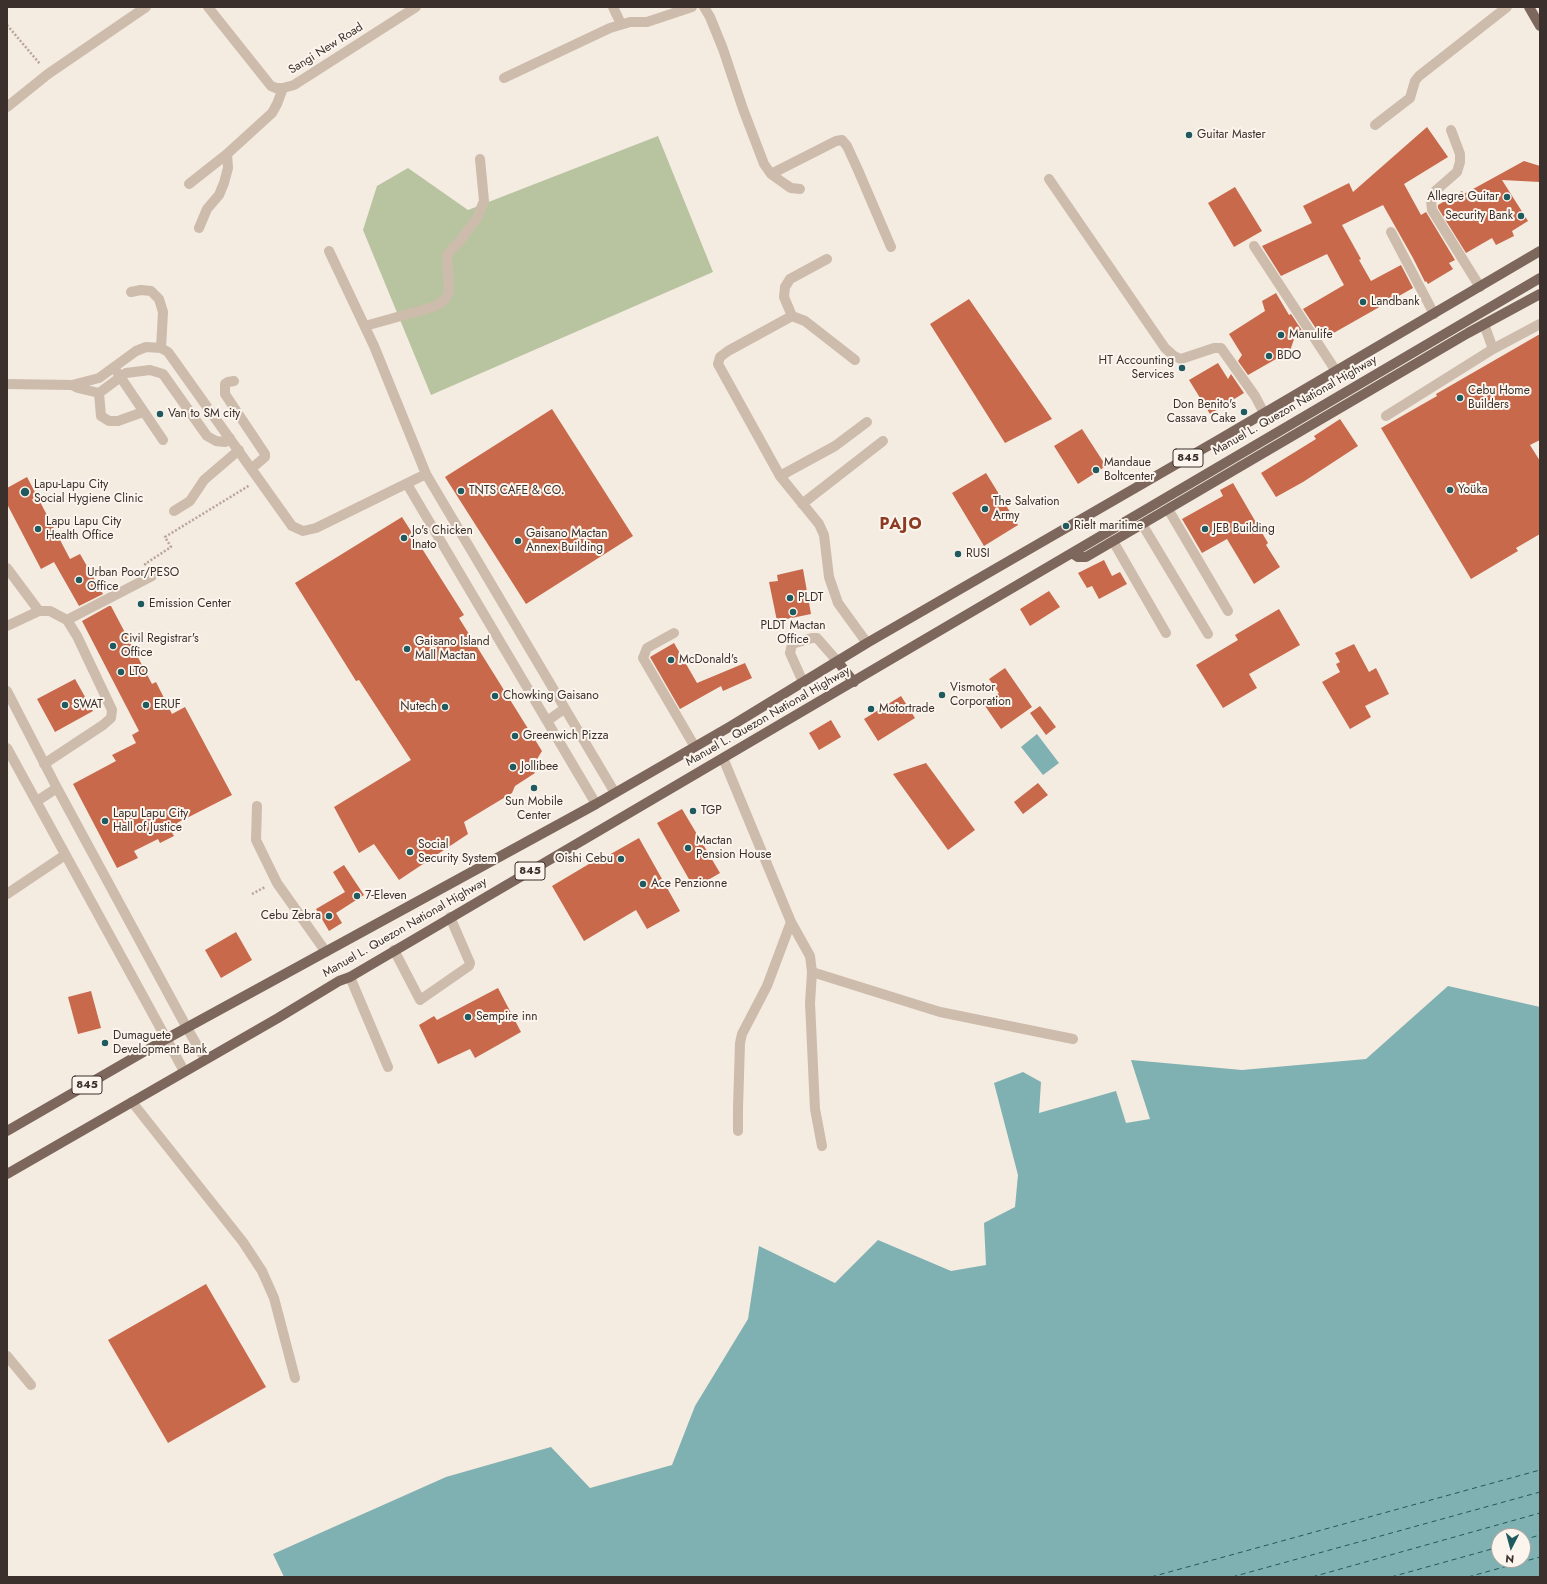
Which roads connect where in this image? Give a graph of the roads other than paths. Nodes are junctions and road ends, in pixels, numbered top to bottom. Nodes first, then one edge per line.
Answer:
1 (146, 7) edge
2 (208, 7) edge
3 (416, 7) edge
4 (613, 7) edge
5 (692, 7) edge
6 (704, 7) edge
7 (1507, 7) edge
8 (1529, 7) edge
9 (621, 24) junction
10 (1540, 26) edge
11 (504, 78) dead end
12 (283, 88) junction
13 (7, 107) edge
14 (1375, 126) dead end
15 (1451, 130) dead end
16 (228, 154) junction
17 (480, 159) dead end
18 (771, 174) junction
19 (1049, 179) dead end
20 (189, 184) dead end
21 (800, 189) dead end
22 (199, 228) dead end
23 (1391, 232) dead end
24 (1254, 246) dead end
25 (891, 248) dead end
26 (329, 251) dead end
27 (1539, 252) edge
28 (827, 259) dead end
29 (1540, 278) edge
30 (1480, 287) junction
31 (131, 292) dead end
32 (1540, 294) edge
33 (1434, 314) junction
34 (792, 316) junction
35 (1484, 324) junction
36 (1540, 324) edge
37 (365, 326) junction
38 (162, 348) junction
39 (1493, 349) junction
40 (855, 360) dead end
41 (114, 367) junction
42 (1336, 371) junction
43 (120, 378) junction
44 (234, 381) dead end
45 (7, 384) edge
46 (72, 386) junction
47 (99, 393) junction
48 (143, 412) junction
49 (1264, 414) junction
50 (1386, 416) dead end
51 (867, 422) dead end
52 (230, 438) junction
53 (163, 440) dead end
54 (883, 441) dead end
55 (239, 450) junction
56 (252, 468) junction
57 (426, 474) junction
58 (780, 476) junction
59 (406, 484) junction
60 (802, 504) junction
61 (1168, 509) junction
62 (174, 511) dead end
63 (1142, 524) junction
64 (1113, 541) junction
65 (1072, 553) junction
66 (7, 568) edge
67 (152, 576) road end
68 (1228, 610) dead end
69 (39, 611) junction
70 (67, 620) junction
71 (7, 626) edge
72 (674, 633) dead end
73 (1166, 633) dead end
74 (1208, 634) dead end
75 (867, 643) junction
76 (838, 662) junction
77 (803, 682) junction
78 (854, 682) junction
79 (7, 691) edge
80 (564, 709) junction
81 (547, 721) junction
82 (696, 747) junction
83 (7, 748) edge
84 (723, 758) junction
85 (44, 764) junction
86 (57, 788) junction
87 (615, 793) junction
88 (37, 801) junction
89 (596, 804) junction
90 (257, 806) dead end
91 (65, 855) junction
92 (7, 894) edge
93 (450, 917) junction
94 (791, 922) junction
95 (394, 950) junction
96 (326, 952) junction
97 (812, 972) junction
98 (350, 977) junction
99 (187, 1028) junction
100 (166, 1039) junction
101 (1073, 1040) dead end
102 (205, 1059) junction
103 (388, 1067) dead end
104 (184, 1071) junction
105 (132, 1102) junction
106 (7, 1131) edge
107 (738, 1131) dead end
108 (822, 1146) dead end
109 (7, 1174) edge
110 (7, 1356) edge
111 (295, 1378) dead end
112 (31, 1385) dead end

1 - 13 street
2 - 12 street, Sangi New Road
3 - 12 street, Sangi New Road
4 - 9 street
5 - 9 street
6 - 18 street
7 - 14 street
8 - 10 main road
9 - 11 street
12 - 16 street
15 - 30 street
16 - 20 street
16 - 22 street
17 - 37 street
18 - 21 street
18 - 25 street
19 - 49 street
23 - 33 street
24 - 42 street
26 - 37 street
27 - 30 main road, Manuel L. Quezon National Highway / 845
28 - 34 street
29 - 65 main road, Manuel L. Quezon National Highway / 845
30 - 33 main road, Manuel L. Quezon National Highway / 845
31 - 38 street
32 - 35 main road
33 - 42 main road, Manuel L. Quezon National Highway / 845
34 - 40 street
34 - 58 street
35 - 39 street
35 - 61 main road
36 - 39 street
37 - 57 street
38 - 41 street
38 - 52 street
39 - 50 street
41 - 43 street
41 - 46 street
42 - 49 main road, Manuel L. Quezon National Highway / 845
43 - 47 street
43 - 48 street
43 - 52 street
44 - 56 street
45 - 46 street
46 - 47 street
47 - 48 street
48 - 53 street
49 - 75 main road, Manuel L. Quezon National Highway / 845
51 - 58 street
52 - 55 street
54 - 60 street
55 - 56 street
55 - 62 street
56 - 59 street
57 - 59 street
57 - 80 street
58 - 60 street
59 - 81 street
60 - 75 street
61 - 63 main road
61 - 68 street
63 - 64 main road
63 - 74 street
64 - 65 main road
64 - 73 street
65 - 78 main road, Manuel L. Quezon National Highway / 845
66 - 69 street
67 - 70 street
69 - 70 street
69 - 71 street
70 - 85 street
72 - 82 street
75 - 76 main road, Manuel L. Quezon National Highway / 845
76 - 77 main road, Manuel L. Quezon National Highway / 845
76 - 77 street
76 - 78 main road
77 - 82 main road, Manuel L. Quezon National Highway / 845
78 - 84 main road, Manuel L. Quezon National Highway / 845
79 - 85 street
80 - 81 street
80 - 87 street
81 - 89 street
82 - 87 main road, Manuel L. Quezon National Highway / 845
83 - 88 street
84 - 93 main road, Manuel L. Quezon National Highway / 845
84 - 94 street
85 - 86 street
86 - 88 street
86 - 99 street
87 - 89 main road, Manuel L. Quezon National Highway / 845
88 - 91 street
89 - 96 main road, Manuel L. Quezon National Highway / 845
90 - 96 street
91 - 92 street
91 - 100 street
93 - 95 main road, Manuel L. Quezon National Highway / 845
93 - 95 street
94 - 97 street
94 - 107 street
95 - 98 main road, Manuel L. Quezon National Highway / 845
96 - 99 main road, Manuel L. Quezon National Highway / 845
97 - 101 street
97 - 108 street
98 - 102 main road, Manuel L. Quezon National Highway / 845
98 - 103 street
99 - 100 main road, Manuel L. Quezon National Highway / 845
99 - 102 street
100 - 104 street
100 - 106 main road, Manuel L. Quezon National Highway / 845
102 - 104 main road, Manuel L. Quezon National Highway / 845
104 - 105 main road, Manuel L. Quezon National Highway / 845
105 - 109 main road, Manuel L. Quezon National Highway / 845
105 - 111 street
110 - 112 street

